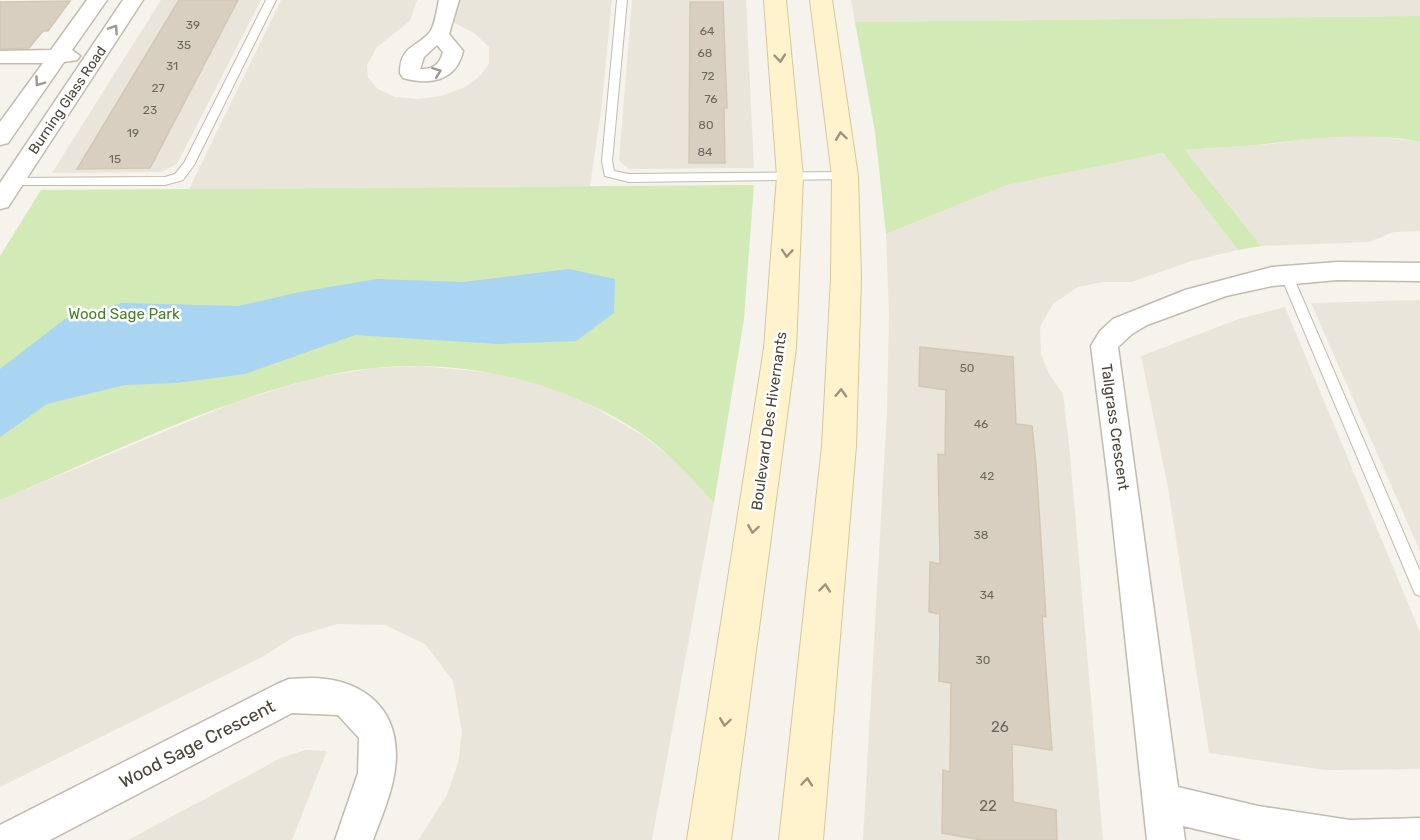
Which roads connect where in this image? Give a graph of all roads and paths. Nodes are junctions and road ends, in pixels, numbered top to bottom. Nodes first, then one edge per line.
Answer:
1 (97, 0) edge
2 (133, 0) edge
3 (272, 0) edge
4 (449, 0) edge
5 (622, 0) edge
6 (775, 0) edge
7 (821, 0) edge
8 (439, 35) dead end
9 (57, 56) junction
10 (96, 56) junction
11 (0, 57) edge
12 (0, 138) edge
13 (790, 176) junction
14 (845, 176) junction
15 (12, 182) junction
16 (0, 201) edge
17 (1420, 272) edge
18 (1286, 274) junction
19 (1420, 589) edge
20 (1161, 802) junction
21 (1420, 837) edge
22 (11, 840) edge
23 (354, 840) edge
24 (709, 840) edge
25 (801, 840) edge
26 (1166, 840) edge

1 - 9 street
10 -> 2 street, Burning Glass Road
3 - 15 lane
4 - 8 street
5 - 13 lane
6 -> 13 street, Boulevard Des Hivernants
14 -> 7 street
9 - 10 street
9 - 11 street
9 -> 12 street
10 - 15 street, Burning Glass Road
13 - 14 lane
13 -> 24 street, Boulevard Des Hivernants
25 -> 14 street
15 - 16 street, Burning Glass Road
17 - 18 street, Tallgrass Crescent
18 - 19 lane
18 - 20 street, Tallgrass Crescent
20 - 21 street
20 - 26 street, Tallgrass Crescent
22 - 23 street, Wood Sage Crescent

